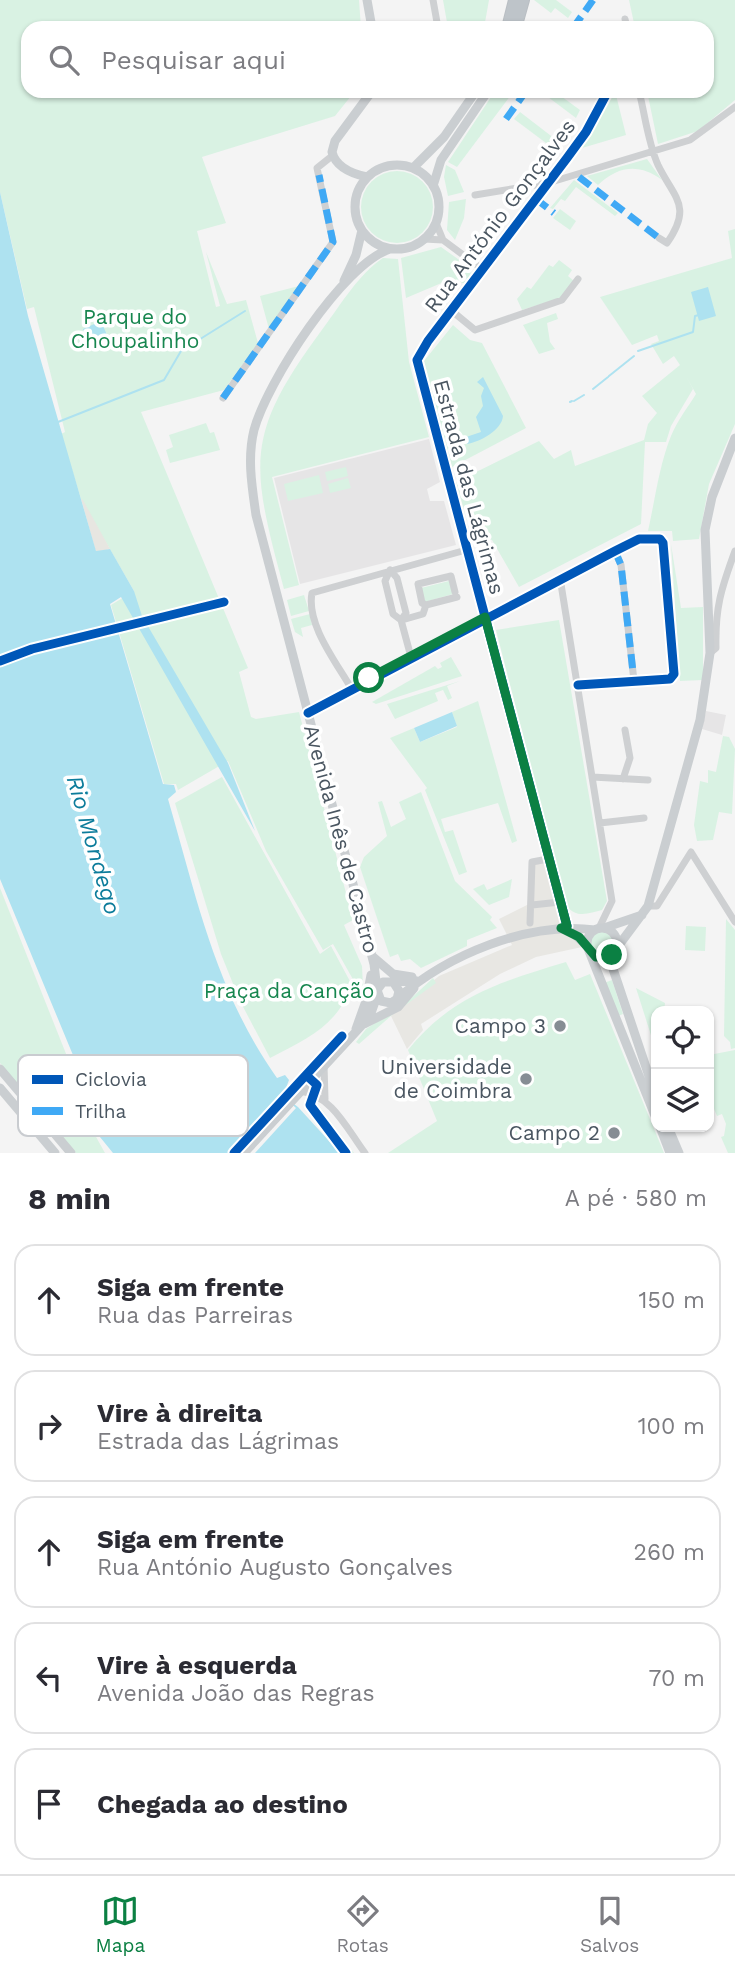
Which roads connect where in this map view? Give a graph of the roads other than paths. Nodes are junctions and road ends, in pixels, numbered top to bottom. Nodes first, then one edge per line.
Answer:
1 (367, 0) edge
2 (433, 0) edge
3 (507, 0) edge
4 (514, 0) edge
5 (524, 0) edge
6 (371, 21) edge
7 (437, 21) edge
8 (510, 21) edge
9 (512, 21) edge
10 (514, 21) edge
11 (367, 98) edge
12 (471, 98) edge
13 (483, 98) edge
14 (604, 98) edge
15 (641, 98) edge
16 (735, 107) edge
17 (653, 150) junction
18 (332, 156) junction
19 (412, 169) junction
20 (351, 174) junction
21 (367, 177) junction
22 (548, 183) junction
23 (433, 186) junction
24 (358, 190) junction
25 (475, 195) dead end
26 (436, 223) junction
27 (362, 230) junction
28 (659, 238) dead end
29 (424, 239) junction
30 (443, 240) junction
31 (390, 249) junction
32 (482, 269) junction
33 (578, 279) dead end
34 (342, 285) junction
35 (452, 311) junction
36 (417, 360) joint
37 (223, 398) dead end
38 (735, 438) edge
39 (466, 551) junction
40 (615, 551) junction
41 (735, 551) edge
42 (390, 570) junction
43 (560, 578) junction
44 (426, 605) junction
45 (485, 617) junction
46 (401, 620) junction
47 (710, 653) junction
48 (411, 657) junction
49 (634, 681) junction
50 (578, 685) junction
51 (351, 688) junction
52 (308, 713) junction
53 (625, 730) dead end
54 (592, 777) junction
55 (623, 779) junction
56 (648, 780) dead end
57 (644, 818) dead end
58 (600, 823) junction
59 (548, 859) junction
60 (560, 902) junction
61 (532, 905) junction
62 (648, 906) junction
63 (642, 915) junction
64 (735, 922) edge
65 (530, 923) dead end
66 (564, 927) junction
67 (599, 929) junction
68 (588, 948) junction
69 (616, 949) junction
70 (609, 957) junction
71 (373, 960) junction
72 (429, 973) junction
73 (417, 981) junction
74 (391, 982) junction
75 (377, 993) junction
76 (392, 1001) junction
77 (371, 1013) junction
78 (363, 1024) junction
79 (354, 1033) junction
80 (324, 1065) junction
81 (0, 1069) edge
82 (651, 1082) edge
83 (0, 1088) edge
84 (18, 1090) edge
85 (300, 1091) junction
86 (326, 1099) junction
87 (651, 1106) edge
88 (18, 1109) edge
89 (662, 1132) edge
90 (670, 1132) edge
91 (41, 1136) edge
92 (57, 1136) edge
93 (55, 1153) edge
94 (71, 1153) edge
95 (244, 1153) edge
96 (365, 1153) edge
97 (670, 1153) edge
98 (679, 1153) edge

1 - 6 main road
2 - 7 street
3 - 8 highway
4 - 9 highway
5 - 10 highway
11 - 18 main road
12 - 19 main road
13 - 23 main road
14 - 22 street, Rua António Gonçalves
15 - 17 street
16 - 17 street
17 - 22 street
17 - 28 street
18 - 20 main road
18 - 37 street
19 - 21 main road
19 - 23 main road
20 - 21 main road
20 - 24 main road
21 - 24 main road
22 - 25 street
22 - 32 street, Rua António Gonçalves
23 - 26 main road
24 - 27 main road
26 - 29 main road
26 - 30 street
27 - 31 main road
27 - 34 main road, Avenida Inês de Castro
29 - 30 street
29 - 31 main road
30 - 32 street
31 - 34 main road, Avenida Inês de Castro
32 - 35 street, Rua António Gonçalves
33 - 35 street
34 - 52 main road, Avenida Inês de Castro
35 - 36 street, Rua António Gonçalves
36 - 39 street, Estrada das Lágrimas
38 - 47 main road
39 - 42 street
39 - 45 street, Estrada das Lágrimas
40 - 43 street
40 - 49 street
40 - 49 street
41 - 47 street
42 - 46 street
42 - 46 street
42 - 51 street
43 - 45 street
43 - 50 street
44 - 44 street
44 - 46 street
45 - 48 street
45 - 59 street, Estrada das Lágrimas
46 - 48 street
47 - 62 main road
48 - 51 street
49 - 50 street
50 - 54 street
51 - 52 street
52 - 71 main road, Avenida Inês de Castro
53 - 55 street
54 - 55 street
54 - 58 street
55 - 56 street
57 - 58 street
58 - 67 street
59 - 60 street, Estrada das Lágrimas
59 - 61 street
60 - 61 street
60 - 66 street, Estrada das Lágrimas
61 - 65 street
62 - 63 main road
62 - 64 street
63 - 67 main road
63 - 69 main road
66 - 67 main road
66 - 68 main road
66 - 72 main road
67 - 68 main road
67 - 69 main road
68 - 70 main road
68 - 87 main road
69 - 70 main road
70 - 82 main road
71 - 72 main road
71 - 74 main road, Avenida Inês de Castro
71 - 75 main road, Avenida Inês de Castro
71 - 79 main road
72 - 73 main road
73 - 74 main road
73 - 76 main road
73 - 78 main road
74 - 75 main road
74 - 76 main road
75 - 76 main road
75 - 77 main road
76 - 77 main road
77 - 78 main road
78 - 79 main road
79 - 80 main road
80 - 85 main road
80 - 86 street
81 - 84 main road
83 - 88 main road
85 - 86 street
85 - 95 main road
86 - 96 street
89 - 97 main road
90 - 98 main road
91 - 93 main road
92 - 94 main road

